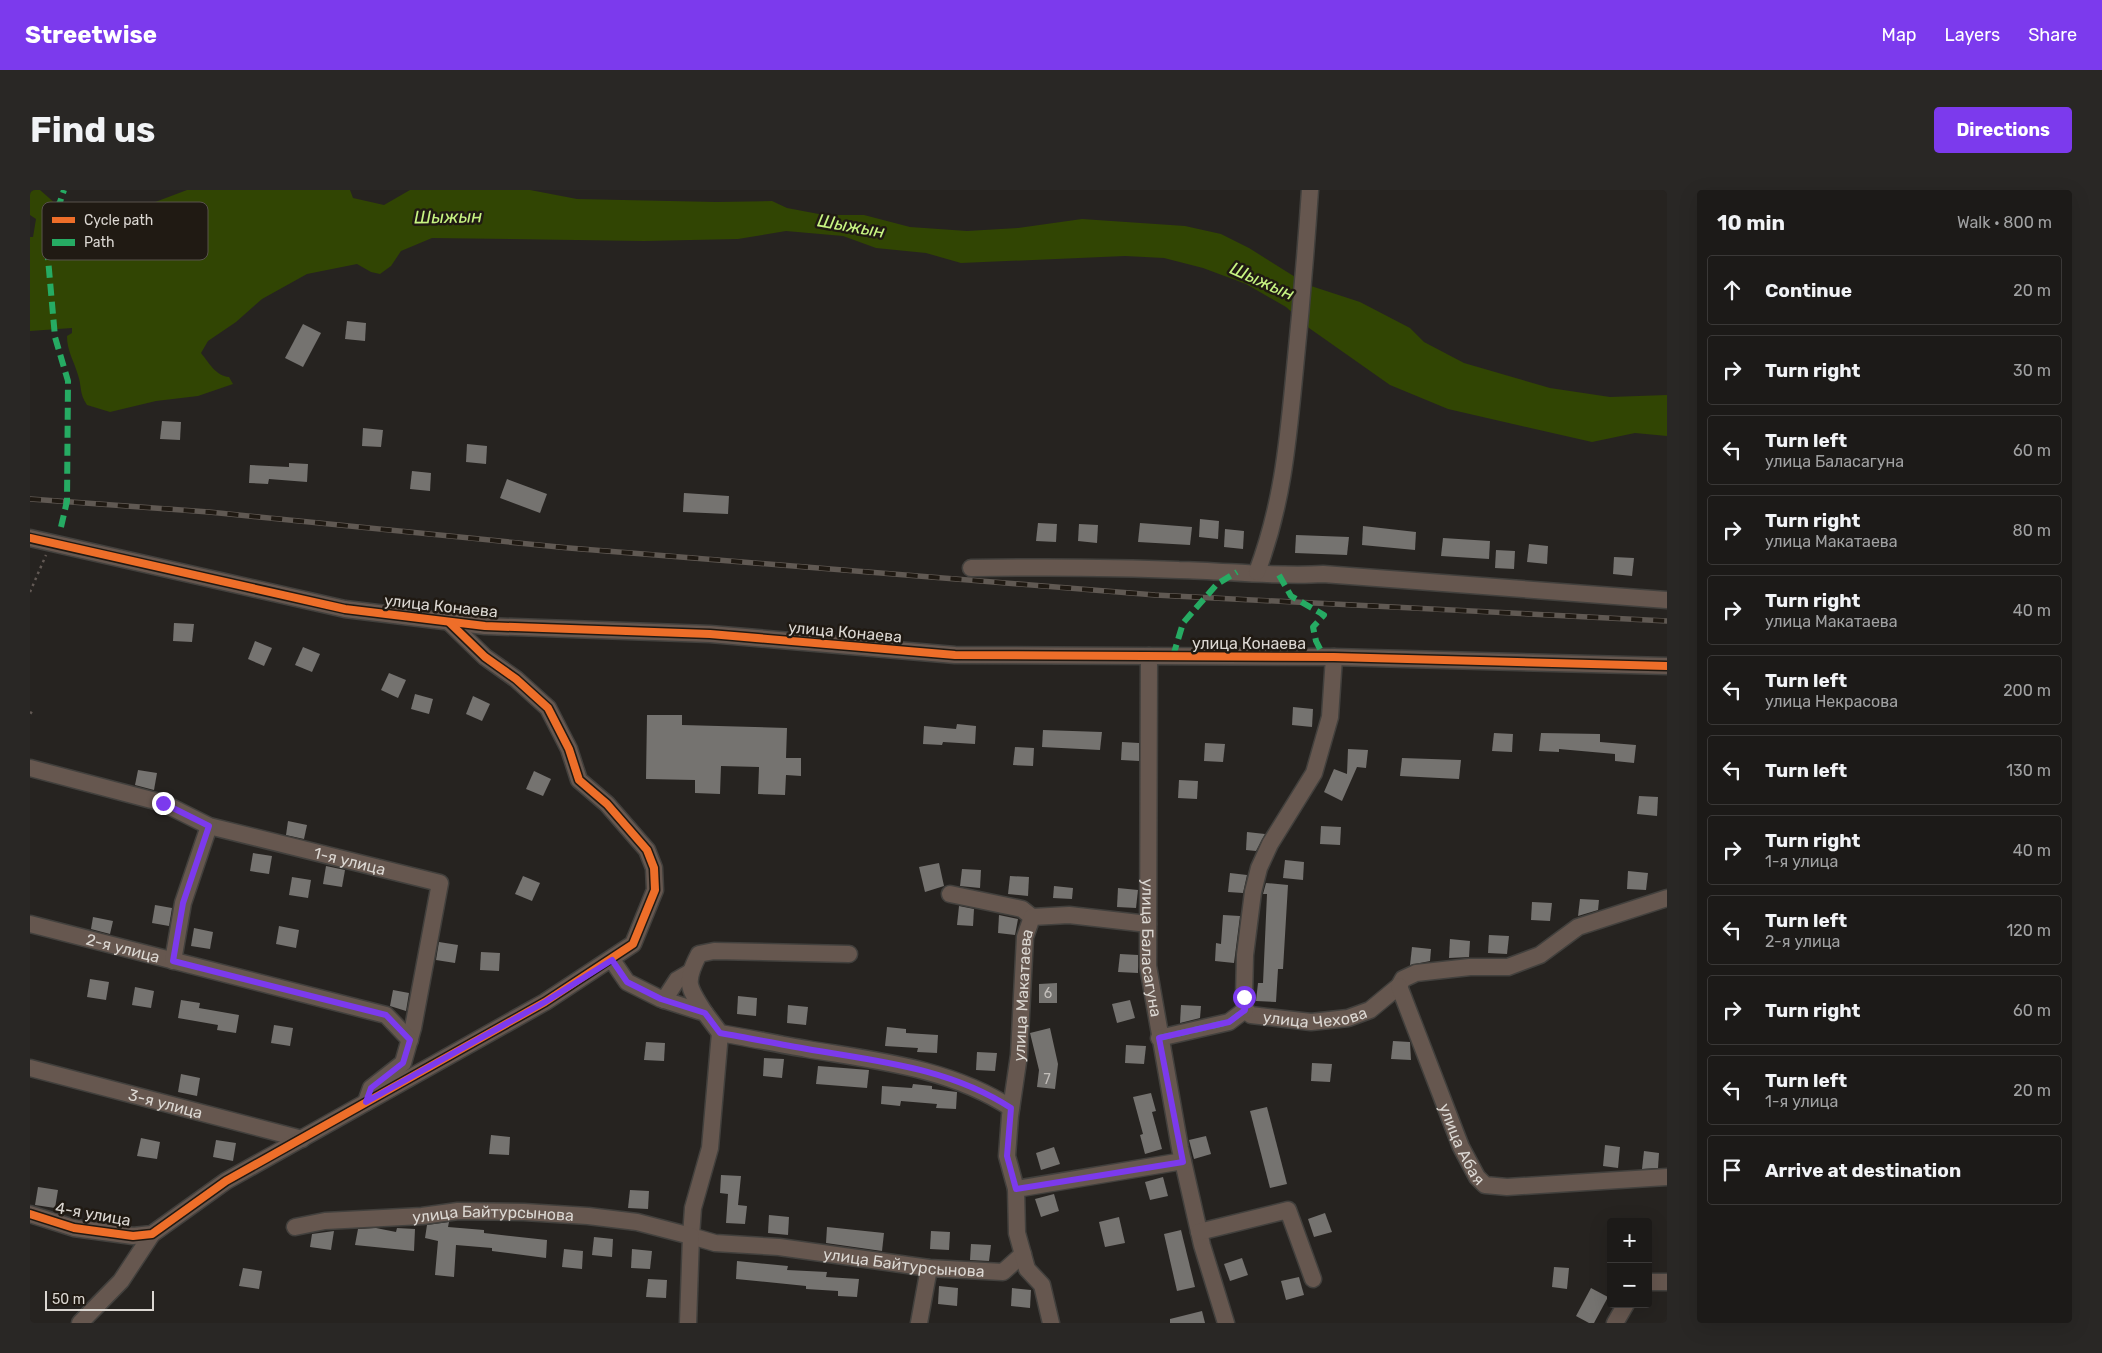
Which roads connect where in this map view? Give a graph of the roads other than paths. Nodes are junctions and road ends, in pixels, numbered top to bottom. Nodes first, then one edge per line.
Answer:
1 (1310, 190) edge
2 (30, 538) edge
3 (970, 568) dead end
4 (1257, 572) junction
5 (1667, 600) edge
6 (450, 623) junction
7 (1149, 656) junction
8 (1334, 657) junction
9 (1667, 666) edge
10 (30, 768) edge
11 (209, 826) junction
12 (950, 894) dead end
13 (1667, 898) edge
14 (1032, 916) junction
15 (30, 924) edge
16 (1148, 924) junction
17 (850, 954) dead end
18 (612, 960) junction
19 (173, 961) junction
20 (689, 974) junction
21 (1399, 986) junction
22 (664, 1000) junction
23 (1245, 1010) junction
24 (705, 1013) junction
25 (720, 1033) junction
26 (1159, 1038) junction
27 (410, 1040) junction
28 (30, 1068) edge
29 (366, 1102) junction
30 (1011, 1108) junction
31 (302, 1139) junction
32 (1183, 1162) junction
33 (1667, 1177) edge
34 (1016, 1189) junction
35 (30, 1214) edge
36 (295, 1228) dead end
37 (1199, 1232) junction
38 (152, 1234) junction
39 (691, 1236) junction
40 (1023, 1254) junction
41 (928, 1268) junction
42 (1313, 1279) dead end
43 (1652, 1282) edge
44 (1667, 1282) edge
45 (1624, 1308) edge
46 (80, 1323) edge
47 (688, 1323) edge
48 (919, 1323) edge
49 (1051, 1323) edge
50 (1226, 1323) edge
51 (1615, 1323) edge

1 - 4 street
2 - 6 street, улица Конаева
3 - 4 street
4 - 5 street
6 - 7 street, улица Конаева
6 - 18 street
7 - 8 street, улица Конаева
7 - 16 street, улица Баласагуна
8 - 9 street, улица Конаева
8 - 23 street, улица Чехова
10 - 11 street, 1-я улица
11 - 19 street
11 - 27 street, 1-я улица
12 - 14 street
13 - 21 street, улица Чехова
14 - 16 street, улица Макатаева
14 - 30 street, улица Макатаева
15 - 19 street, 2-я улица
16 - 26 street, улица Баласагуна
17 - 20 street
18 - 22 street
18 - 29 street
19 - 27 street, 2-я улица
20 - 22 street
20 - 24 street
21 - 23 street, улица Чехова
21 - 33 street, улица Абая
22 - 24 street
23 - 26 street
24 - 25 street
25 - 30 street
25 - 39 street
26 - 32 street, улица Баласагуна
27 - 29 street, 1-я улица
28 - 31 street, 3-я улица
29 - 31 street
30 - 34 street, улица Макатаева
31 - 38 street
32 - 34 street
32 - 37 street, улица Баласагуна
34 - 40 street, улица Макатаева
35 - 38 street, 4-я улица
36 - 39 street, улица Байтурсынова
37 - 42 street
37 - 50 street, улица Баласагуна
38 - 46 street
39 - 41 street, улица Байтурсынова
39 - 47 street
40 - 41 street, улица Байтурсынова
40 - 49 street, улица Макатаева
41 - 48 street
43 - 44 street
45 - 51 street

